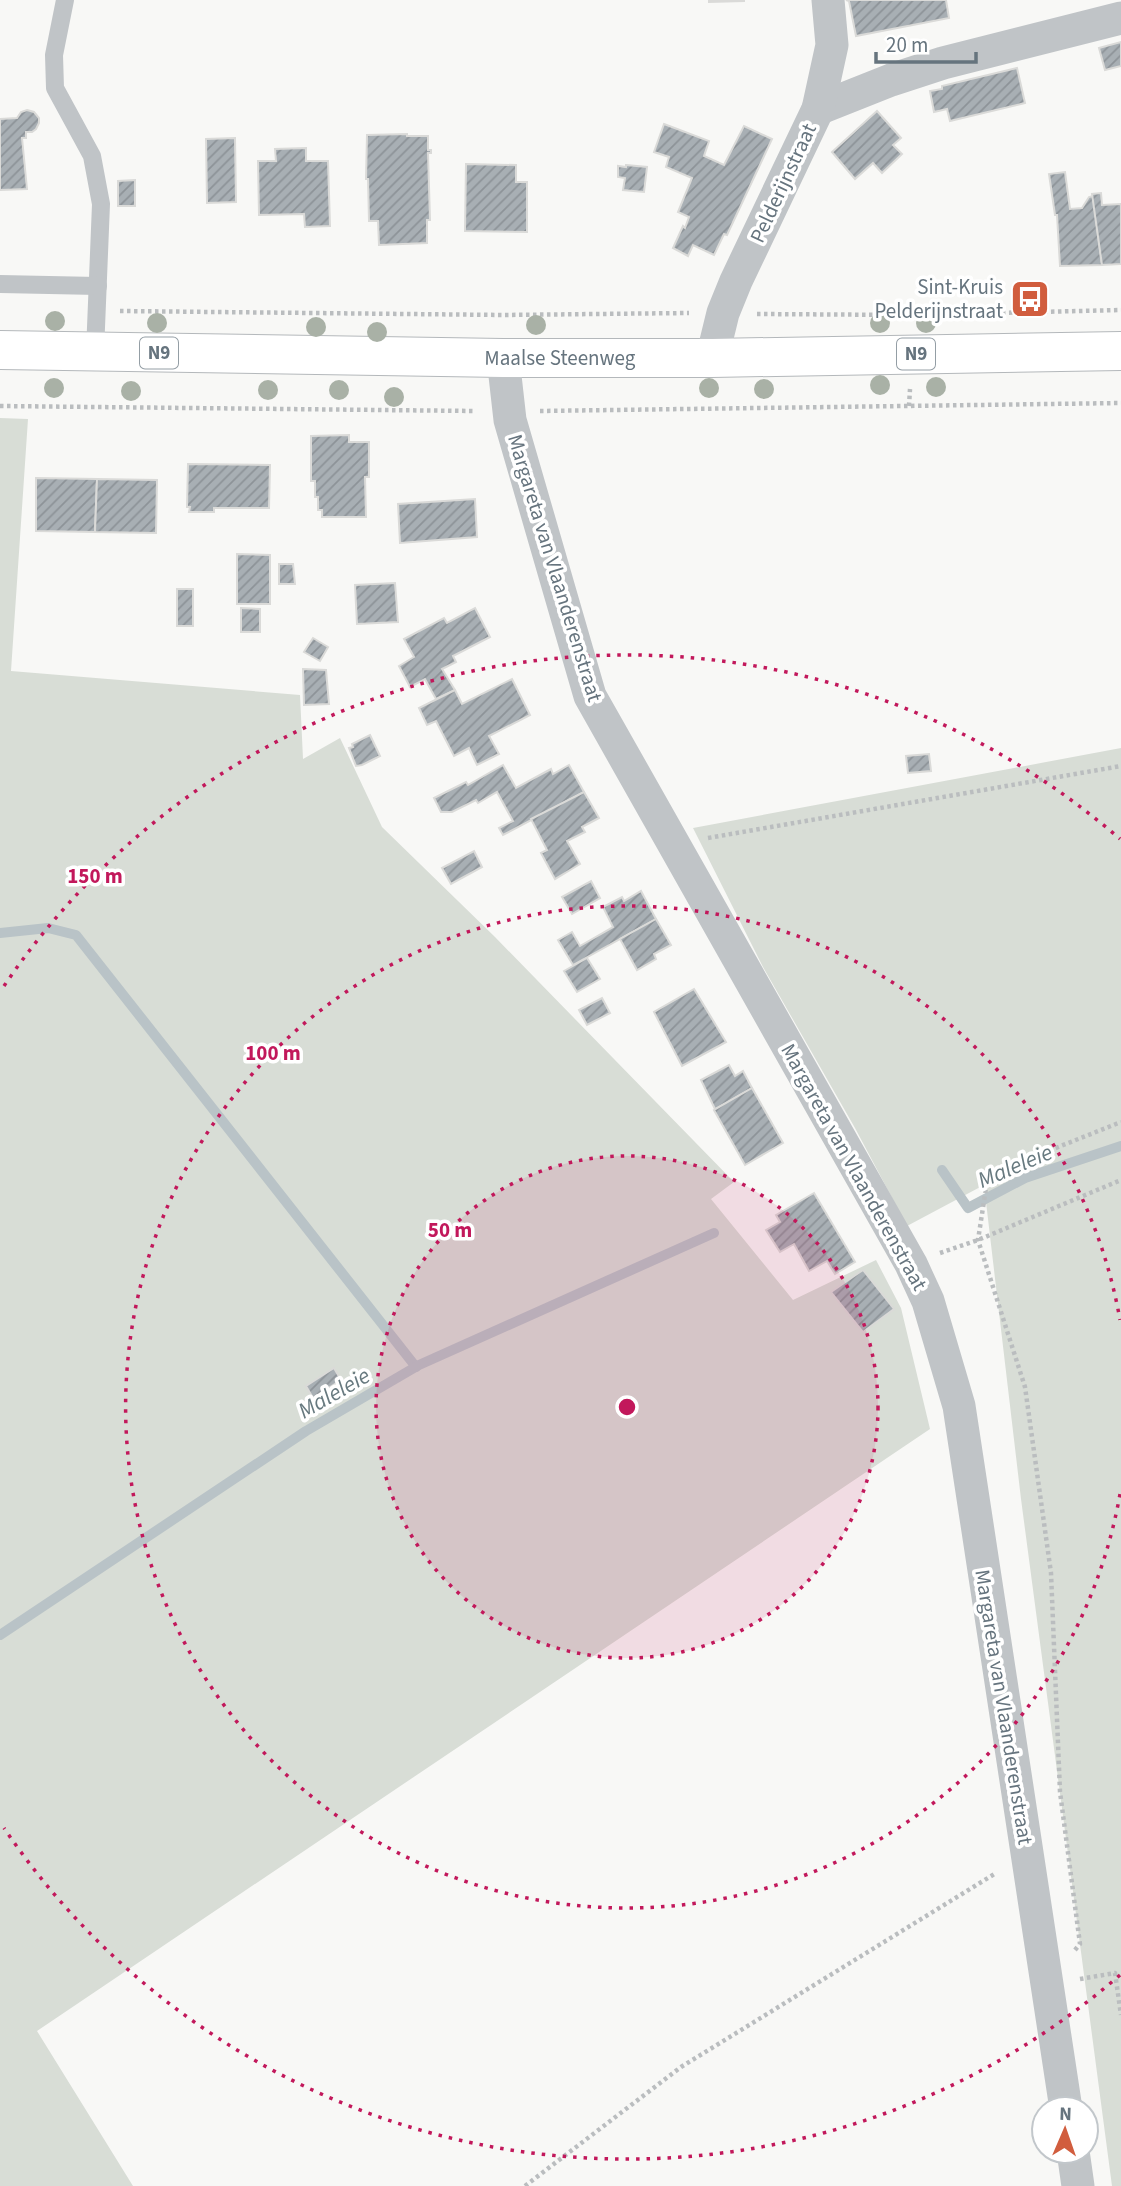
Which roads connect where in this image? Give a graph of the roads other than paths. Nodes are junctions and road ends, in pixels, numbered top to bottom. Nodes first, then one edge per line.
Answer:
1 (65, 0) edge
2 (828, 0) edge
3 (1121, 18) edge
4 (818, 109) junction
5 (0, 284) edge
6 (98, 286) junction
7 (0, 350) edge
8 (1121, 351) edge
9 (95, 352) junction
10 (503, 358) junction
11 (712, 358) junction
12 (1064, 2095) edge
13 (1075, 2165) edge
14 (1078, 2186) edge

1 - 6 lane
2 - 4 street
3 - 4 street, Pelderijnstraat
4 - 11 street, Pelderijnstraat
5 - 6 lane
6 - 9 lane
7 - 9 main road, Maalse Steenweg / N9
8 - 11 main road, Maalse Steenweg / N9
9 - 10 main road, Maalse Steenweg / N9
10 - 11 main road, Maalse Steenweg / N9
10 - 12 street, Margareta van Vlaanderenstraat
13 - 14 street

